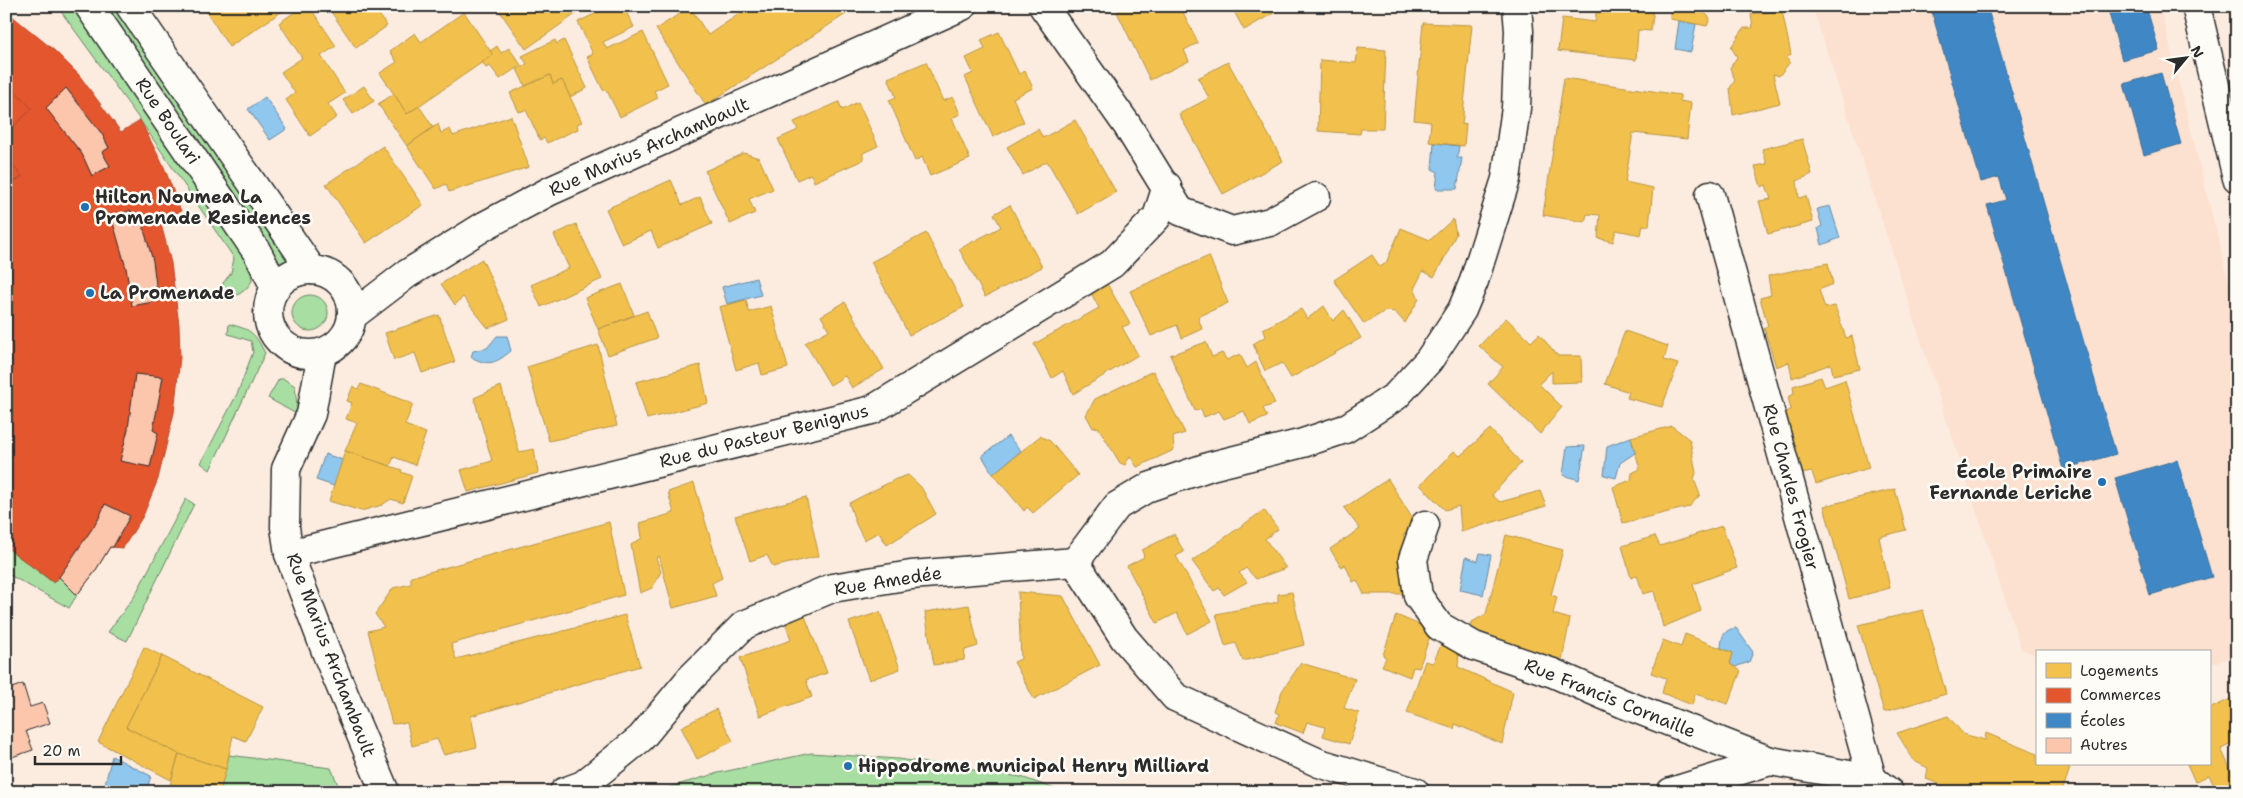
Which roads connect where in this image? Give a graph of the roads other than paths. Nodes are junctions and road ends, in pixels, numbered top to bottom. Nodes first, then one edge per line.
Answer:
1 (89, 6) edge
2 (130, 6) edge
3 (962, 6) edge
4 (1043, 6) edge
5 (1517, 6) edge
6 (2196, 6) edge
7 (2237, 178) edge
8 (1166, 186) junction
9 (1710, 195) dead end
10 (1316, 197) dead end
11 (312, 270) junction
12 (275, 288) junction
13 (352, 316) junction
14 (293, 351) junction
15 (322, 353) junction
16 (313, 401) junction
17 (1425, 524) dead end
18 (289, 554) junction
19 (1076, 562) junction
20 (1770, 761) junction
21 (1880, 785) edge
22 (385, 792) edge
23 (564, 792) edge
24 (1415, 792) edge
25 (1671, 792) edge

1 - 12 street, Rue Boulari
2 - 11 street, Rue Boulari
3 - 13 street, Rue Marius Archambault
4 - 8 street
5 - 19 street
6 - 7 street
8 - 10 street
8 - 18 street, Rue du Pasteur Benignus
9 - 21 street, Rue Charles Frogier
11 - 12 street
11 - 13 street
12 - 14 street
13 - 15 street
14 - 15 street
14 - 16 street
15 - 16 street, Rue Marius Archambault
16 - 18 street, Rue Marius Archambault
17 - 20 street, Rue Francis Cornaille
18 - 22 street, Rue Marius Archambault
19 - 23 street, Rue Amedée
19 - 24 street
20 - 21 street, Rue Francis Cornaille
20 - 25 street

